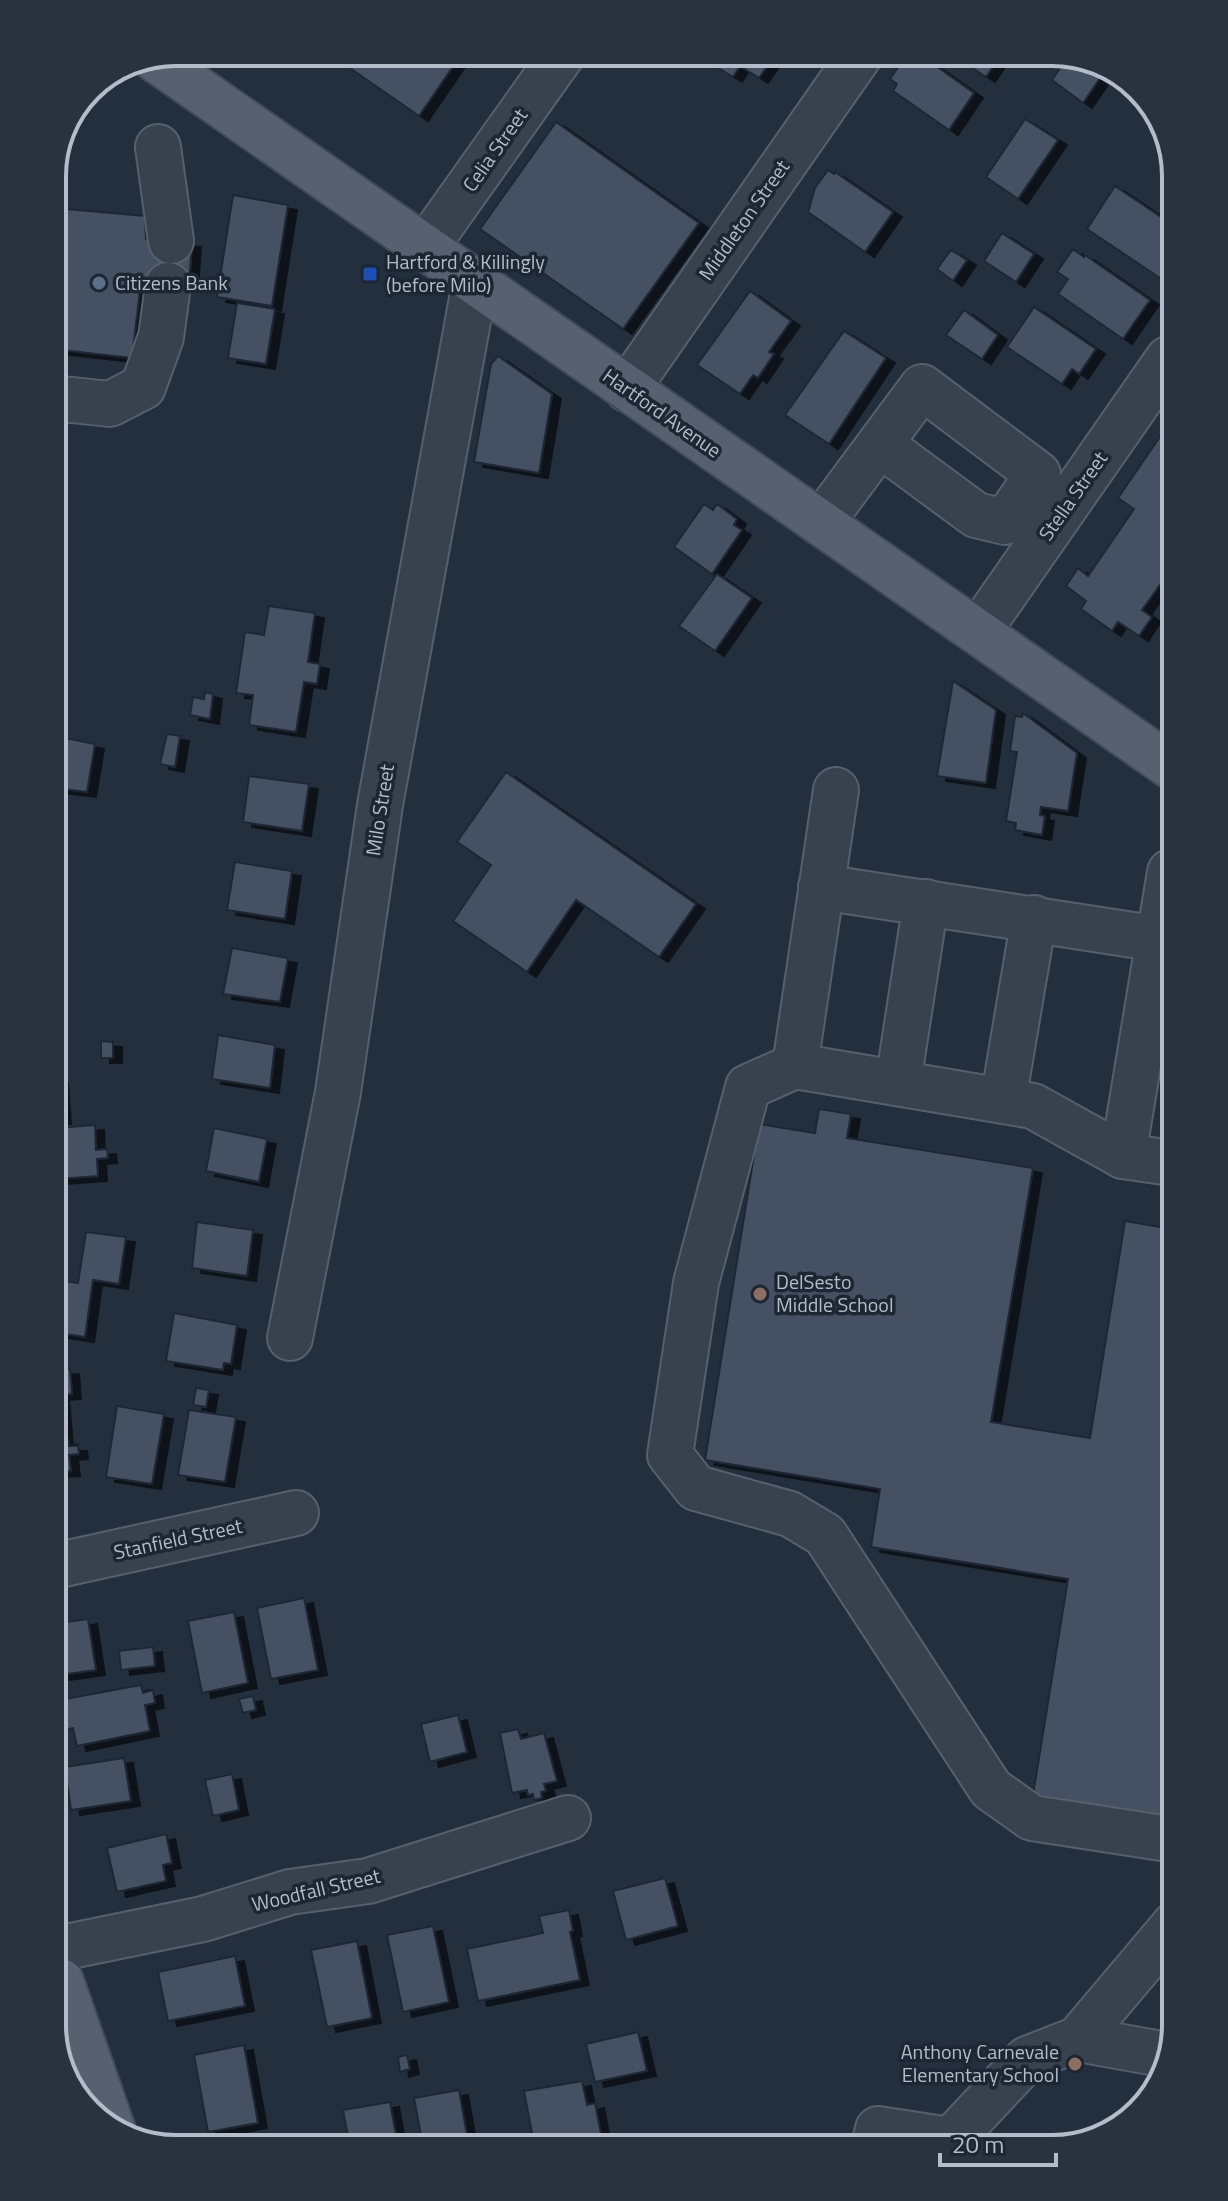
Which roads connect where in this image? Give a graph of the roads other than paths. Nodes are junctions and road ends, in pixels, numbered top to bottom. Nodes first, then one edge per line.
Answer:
1 (554, 66) edge
2 (852, 66) edge
3 (166, 67) edge
4 (158, 147) dead end
5 (171, 241) dead end
6 (425, 248) junction
7 (475, 282) junction
8 (168, 285) dead end
9 (1162, 367) edge
10 (627, 389) junction
11 (66, 399) edge
12 (881, 445) junction
13 (821, 523) junction
14 (1021, 534) junction
15 (978, 632) junction
16 (1162, 760) edge
17 (836, 790) dead end
18 (821, 887) junction
19 (926, 902) junction
20 (1034, 918) junction
21 (1162, 921) edge
22 (1159, 939) junction
23 (795, 1066) junction
24 (898, 1083) junction
25 (1003, 1101) junction
26 (1123, 1156) junction
27 (1162, 1162) edge
28 (290, 1338) dead end
29 (296, 1513) dead end
30 (66, 1563) edge
31 (568, 1818) dead end
32 (1162, 1838) edge
33 (1162, 1939) edge
34 (66, 1947) edge
35 (66, 1998) edge
36 (1078, 2039) junction
37 (1158, 2053) edge
38 (97, 2101) edge
39 (877, 2135) edge
40 (919, 2135) edge
41 (959, 2135) edge

1 - 6 street, Celia Street
2 - 10 street, Middleton Street
3 - 6 main road, Hartford Avenue
4 - 5 street
6 - 7 main road, Hartford Avenue
7 - 10 main road, Hartford Avenue
7 - 28 street, Milo Street
8 - 11 street
9 - 14 street, Stella Street
10 - 13 main road, Hartford Avenue
12 - 13 street
12 - 14 street
12 - 14 street
13 - 15 main road, Hartford Avenue
14 - 15 street, Stella Street
15 - 16 main road, Hartford Avenue
17 - 18 street
18 - 19 street
18 - 23 street
19 - 20 street
19 - 24 street
20 - 22 street
20 - 25 street
21 - 22 street
22 - 26 street
23 - 24 street
23 - 32 street
24 - 25 street
25 - 26 street
26 - 27 street
29 - 30 street, Stanfield Street
31 - 34 street, Woodfall Street
33 - 36 street
35 - 38 main road
36 - 37 street
36 - 41 street
39 - 40 street

